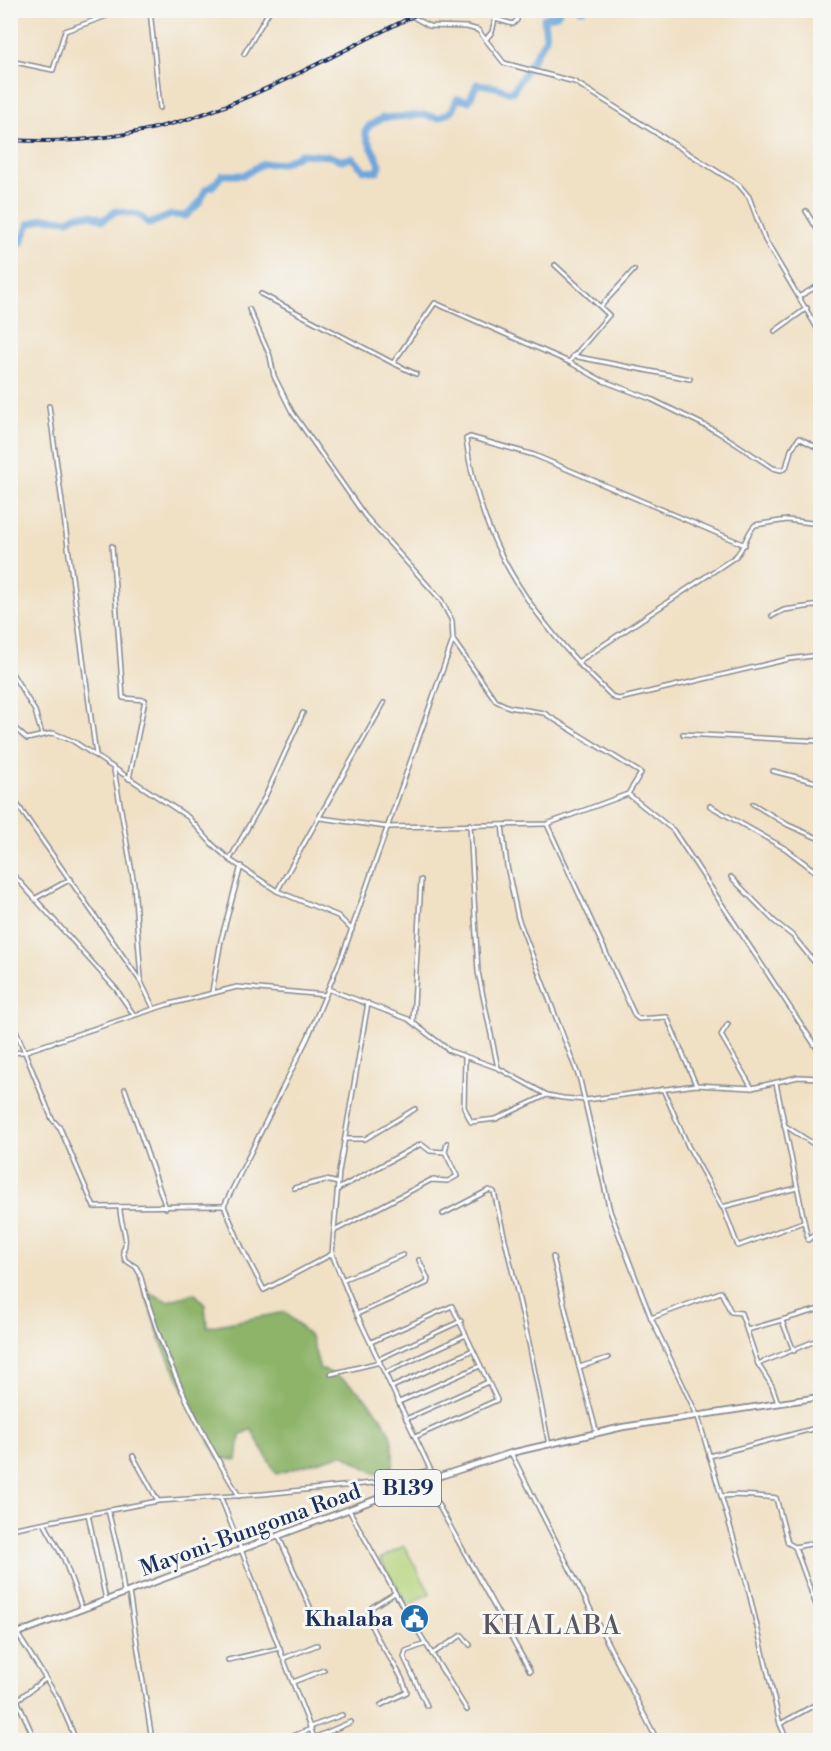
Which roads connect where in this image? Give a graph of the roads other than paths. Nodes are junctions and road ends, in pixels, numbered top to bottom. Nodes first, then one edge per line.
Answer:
1 (123, 10) edge
2 (150, 10) edge
3 (270, 10) edge
4 (517, 10) edge
5 (403, 11) edge
6 (487, 38) junction
7 (244, 54) dead end
8 (10, 61) edge
9 (160, 108) dead end
10 (806, 210) dead end
11 (820, 234) edge
12 (555, 265) dead end
13 (634, 270) dead end
14 (820, 293) edge
15 (261, 294) dead end
16 (800, 296) junction
17 (601, 306) junction
18 (807, 308) junction
19 (249, 309) dead end
20 (775, 331) dead end
21 (820, 333) edge
22 (573, 356) junction
23 (569, 362) junction
24 (393, 363) junction
25 (416, 374) dead end
26 (690, 379) dead end
27 (49, 406) dead end
28 (820, 449) edge
29 (820, 524) edge
30 (745, 545) junction
31 (112, 546) dead end
32 (820, 605) edge
33 (772, 616) dead end
34 (453, 640) junction
35 (820, 655) edge
36 (578, 662) junction
37 (10, 670) edge
38 (384, 703) dead end
39 (303, 713) dead end
40 (10, 724) edge
41 (683, 734) dead end
42 (42, 735) junction
43 (820, 741) edge
44 (96, 755) junction
45 (114, 770) junction
46 (773, 771) dead end
47 (129, 779) junction
48 (820, 783) edge
49 (10, 794) edge
50 (628, 794) junction
51 (753, 804) dead end
52 (710, 806) dead end
53 (320, 818) junction
54 (470, 824) junction
55 (546, 824) junction
56 (502, 825) junction
57 (387, 827) junction
58 (820, 839) edge
59 (230, 860) junction
60 (241, 866) junction
61 (10, 871) edge
62 (820, 875) edge
63 (731, 877) dead end
64 (71, 879) junction
65 (421, 880) dead end
66 (277, 891) junction
67 (36, 898) junction
68 (352, 930) junction
69 (820, 969) edge
70 (141, 982) junction
71 (328, 989) junction
72 (212, 992) junction
73 (326, 995) junction
74 (368, 1004) junction
75 (154, 1009) junction
76 (10, 1016) edge
77 (134, 1016) junction
78 (413, 1023) junction
79 (728, 1023) dead end
80 (23, 1052) junction
81 (10, 1053) edge
82 (820, 1053) edge
83 (465, 1058) junction
84 (498, 1068) junction
85 (820, 1078) edge
86 (776, 1083) junction
87 (696, 1085) junction
88 (752, 1088) junction
89 (125, 1089) dead end
90 (663, 1089) junction
91 (547, 1095) junction
92 (586, 1100) junction
93 (415, 1109) dead end
94 (783, 1125) junction
95 (345, 1139) junction
96 (447, 1143) dead end
97 (820, 1148) edge
98 (445, 1152) junction
99 (338, 1183) junction
100 (294, 1188) dead end
101 (797, 1188) junction
102 (338, 1189) junction
103 (224, 1206) junction
104 (120, 1207) junction
105 (166, 1208) junction
106 (723, 1208) junction
107 (443, 1214) dead end
108 (803, 1222) junction
109 (820, 1229) edge
110 (336, 1230) junction
111 (332, 1254) junction
112 (403, 1255) dead end
113 (553, 1257) dead end
114 (419, 1260) dead end
115 (344, 1279) junction
116 (820, 1309) edge
117 (357, 1314) junction
118 (651, 1318) junction
119 (782, 1321) junction
120 (461, 1322) junction
121 (747, 1330) junction
122 (466, 1335) junction
123 (820, 1339) edge
124 (370, 1342) junction
125 (473, 1350) junction
126 (794, 1351) junction
127 (608, 1358) dead end
128 (379, 1360) junction
129 (758, 1364) junction
130 (480, 1366) junction
131 (579, 1367) junction
132 (385, 1372) junction
133 (331, 1374) dead end
134 (488, 1382) junction
135 (392, 1388) junction
136 (820, 1397) edge
137 (399, 1402) junction
138 (779, 1405) junction
139 (698, 1417) junction
140 (406, 1419) junction
141 (820, 1427) edge
142 (597, 1434) junction
143 (415, 1437) junction
144 (549, 1445) junction
145 (511, 1453) junction
146 (133, 1456) dead end
147 (709, 1456) junction
148 (430, 1470) junction
149 (434, 1478) junction
150 (425, 1481) junction
151 (239, 1496) junction
152 (722, 1496) junction
153 (221, 1498) junction
154 (158, 1501) junction
155 (108, 1510) junction
156 (349, 1510) junction
157 (88, 1514) junction
158 (44, 1523) junction
159 (10, 1529) edge
160 (278, 1535) junction
161 (820, 1542) edge
162 (795, 1547) junction
163 (241, 1550) junction
164 (126, 1593) junction
165 (395, 1593) junction
166 (106, 1600) junction
167 (310, 1608) dead end
168 (82, 1609) junction
169 (820, 1616) edge
170 (10, 1622) edge
171 (17, 1634) junction
172 (10, 1636) edge
173 (425, 1644) junction
174 (317, 1645) dead end
175 (470, 1645) dead end
176 (280, 1648) junction
177 (432, 1654) junction
178 (284, 1659) junction
179 (228, 1660) dead end
180 (324, 1670) dead end
181 (530, 1671) dead end
182 (44, 1680) junction
183 (293, 1682) junction
184 (820, 1702) edge
185 (381, 1706) dead end
186 (427, 1706) dead end
187 (467, 1710) dead end
188 (342, 1715) dead end
189 (351, 1722) dead end
190 (780, 1724) junction
191 (10, 1728) edge
192 (311, 1728) junction
193 (315, 1739) edge
194 (15, 1740) edge
195 (35, 1740) edge
196 (76, 1740) edge
197 (152, 1740) edge
198 (263, 1740) edge
199 (278, 1740) edge
200 (283, 1740) edge
201 (657, 1740) edge
202 (787, 1740) edge

1 - 8 street
2 - 9 street
3 - 7 street
4 - 6 street
5 - 6 street
6 - 16 street
10 - 11 street
12 - 17 street
13 - 17 street
14 - 16 street
15 - 24 street
16 - 18 street
17 - 22 street
18 - 20 street
18 - 21 street
19 - 34 street
22 - 23 street
22 - 26 street
23 - 24 street
23 - 28 street
24 - 25 street
27 - 44 street
29 - 30 street
30 - 36 street
30 - 36 street
31 - 47 street
32 - 33 street
34 - 50 street
34 - 57 street
35 - 36 street
37 - 42 street
38 - 53 street
39 - 59 street
40 - 42 street
41 - 43 street
42 - 44 street
44 - 45 street
45 - 47 street
45 - 70 street
46 - 48 street
47 - 59 street
49 - 64 street
50 - 55 street
50 - 82 street
51 - 58 street
52 - 62 street
53 - 57 street
53 - 66 street
54 - 56 street
54 - 57 street
54 - 84 street
55 - 56 street
55 - 87 street
56 - 92 street
57 - 68 street
59 - 60 street
60 - 66 street
60 - 72 street
61 - 67 street
63 - 69 street
64 - 67 street
64 - 70 street
65 - 78 street
66 - 68 street
67 - 77 street
68 - 71 street
70 - 75 street
71 - 73 street
71 - 74 street
72 - 73 street
72 - 75 street
73 - 103 street
74 - 78 street
74 - 95 street
75 - 77 street
76 - 80 street
77 - 80 street
78 - 83 street
79 - 88 street
80 - 81 street
80 - 104 street
83 - 84 street
83 - 91 street
84 - 91 street
85 - 86 street
86 - 88 street
86 - 94 street
87 - 88 street
87 - 90 street
89 - 105 street
90 - 92 street
90 - 106 street
91 - 92 street
92 - 118 street
93 - 95 street
94 - 97 street
94 - 101 street
95 - 99 street
96 - 98 street
98 - 102 street
98 - 110 street
99 - 100 street
99 - 102 street
101 - 106 street
101 - 108 street
102 - 110 street
103 - 105 street
103 - 111 street
104 - 105 street
104 - 151 street
106 - 108 street
107 - 144 street
108 - 109 street
110 - 111 street
111 - 115 street
112 - 115 street
113 - 131 street
114 - 117 street
115 - 117 street
116 - 119 street
117 - 124 street
118 - 121 street
118 - 139 street
119 - 121 street
119 - 126 street
120 - 122 street
120 - 124 street
120 - 128 street
121 - 129 street
122 - 125 street
122 - 132 street
123 - 126 street
124 - 128 street
125 - 130 street
125 - 135 street
126 - 129 street
127 - 131 street
128 - 132 street
128 - 133 street
129 - 138 street
130 - 134 street
130 - 137 street
131 - 142 street
132 - 135 street
134 - 140 street
134 - 143 street
135 - 137 street
136 - 138 main road, Mayoni-Bungoma Road / B139
137 - 140 street
138 - 139 main road, Mayoni-Bungoma Road / B139
139 - 142 main road, Mayoni-Bungoma Road / B139
139 - 147 street
140 - 143 street
141 - 147 street
142 - 144 main road, Mayoni-Bungoma Road / B139
143 - 148 street
144 - 145 main road, Mayoni-Bungoma Road / B139
145 - 149 main road, Mayoni-Bungoma Road / B139
145 - 201 street
146 - 154 street
147 - 152 street
148 - 149 street
148 - 151 street
149 - 150 main road, Mayoni-Bungoma Road / B139
150 - 156 main road, Mayoni-Bungoma Road / B139
150 - 181 street
151 - 153 street
152 - 162 street
152 - 190 street
153 - 154 street
153 - 163 street
154 - 155 street
155 - 157 street
155 - 164 street
156 - 160 main road, Mayoni-Bungoma Road / B139
156 - 165 street
157 - 158 street
157 - 166 street
158 - 159 street
158 - 168 street
160 - 163 main road, Mayoni-Bungoma Road / B139
160 - 167 street
161 - 162 street
162 - 169 street
163 - 164 main road, Mayoni-Bungoma Road / B139
163 - 176 street
164 - 166 main road, Mayoni-Bungoma Road / B139
164 - 197 street
165 - 173 street
165 - 185 street
166 - 168 main road, Mayoni-Bungoma Road / B139
168 - 171 main road, Mayoni-Bungoma Road / B139
170 - 171 street
171 - 172 main road, Mayoni-Bungoma Road / B139
171 - 182 street
173 - 177 street
173 - 186 street
174 - 178 street
175 - 177 street
176 - 178 street
176 - 179 street
177 - 187 street
178 - 183 street
180 - 183 street
182 - 195 street
182 - 196 street
183 - 192 street
184 - 190 street
188 - 192 street
189 - 193 street
190 - 202 street
191 - 194 street
192 - 193 street
192 - 200 street
198 - 199 street

